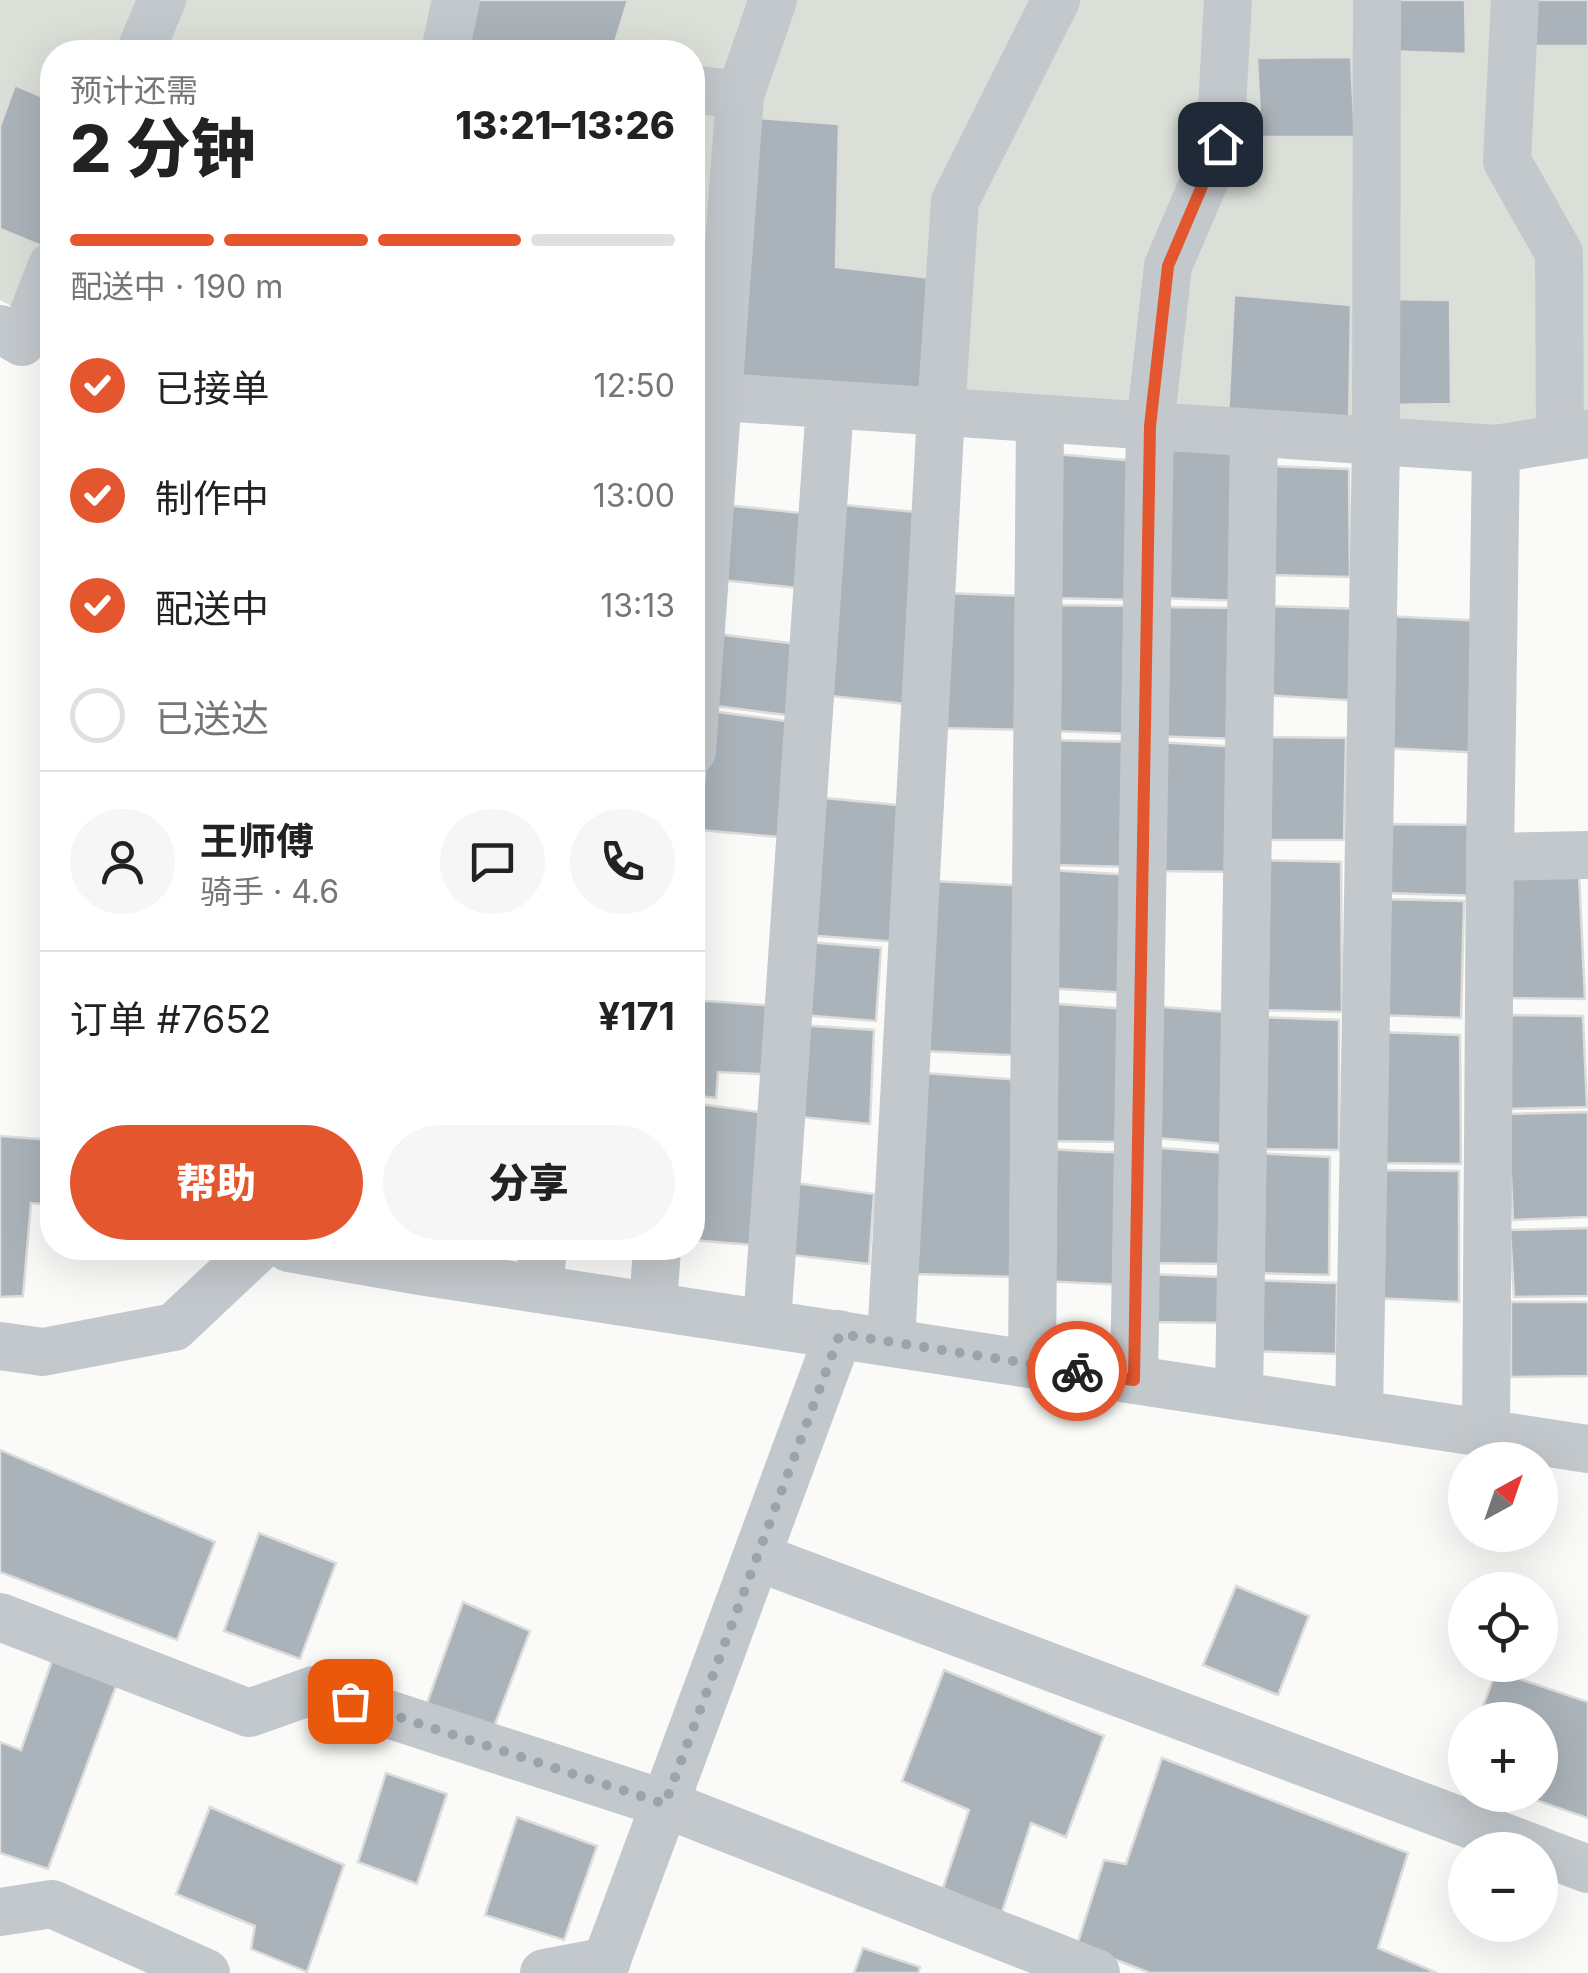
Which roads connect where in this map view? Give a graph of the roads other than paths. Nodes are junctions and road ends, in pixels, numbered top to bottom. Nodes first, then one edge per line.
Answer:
1 (162, 0) edge
2 (456, 0) edge
3 (773, 0) edge
4 (1056, 0) edge
5 (1228, 0) edge
6 (1377, 0) edge
7 (1515, 0) edge
8 (145, 40) edge
9 (448, 40) edge
10 (705, 91) edge
11 (740, 94) junction
12 (40, 292) edge
13 (18, 339) edge
14 (705, 397) edge
15 (830, 404) junction
16 (1040, 419) junction
17 (1254, 433) junction
18 (1574, 436) edge
19 (1496, 449) junction
20 (705, 573) edge
21 (1588, 856) edge
22 (1490, 858) junction
23 (245, 1260) edge
24 (428, 1260) edge
25 (656, 1260) edge
26 (541, 1268) edge
27 (653, 1306) junction
28 (767, 1323) junction
29 (840, 1334) junction
30 (891, 1342) junction
31 (0, 1346) edge
32 (1032, 1364) junction
33 (1134, 1380) junction
34 (1240, 1396) junction
35 (1358, 1414) junction
36 (1486, 1434) junction
37 (1588, 1449) edge
38 (757, 1557) junction
39 (0, 1617) edge
40 (665, 1804) junction
41 (1491, 1832) edge
42 (1558, 1857) edge
43 (1588, 1869) edge
44 (0, 1912) edge
45 (604, 1967) edge
46 (206, 1973) edge
47 (544, 1973) edge
48 (1096, 1973) edge

1 - 8 street
2 - 9 street
3 - 11 street
4 - 30 street
5 - 33 street
6 - 35 street
7 - 18 street
10 - 11 street
11 - 20 street
12 - 13 street
14 - 15 street
15 - 16 street
15 - 28 street
16 - 17 street
16 - 32 street
17 - 19 street
17 - 34 street
18 - 19 street
19 - 22 street
21 - 22 street
22 - 36 street
23 - 31 street
24 - 26 street
25 - 27 street
26 - 27 street
27 - 28 street
28 - 29 street
29 - 30 street
29 - 38 street
30 - 32 street
32 - 33 street
33 - 34 street
34 - 35 street
35 - 36 street
36 - 37 street
38 - 40 street
38 - 41 street
39 - 40 street
40 - 45 street
40 - 48 street
42 - 43 street
44 - 46 street
45 - 47 street

